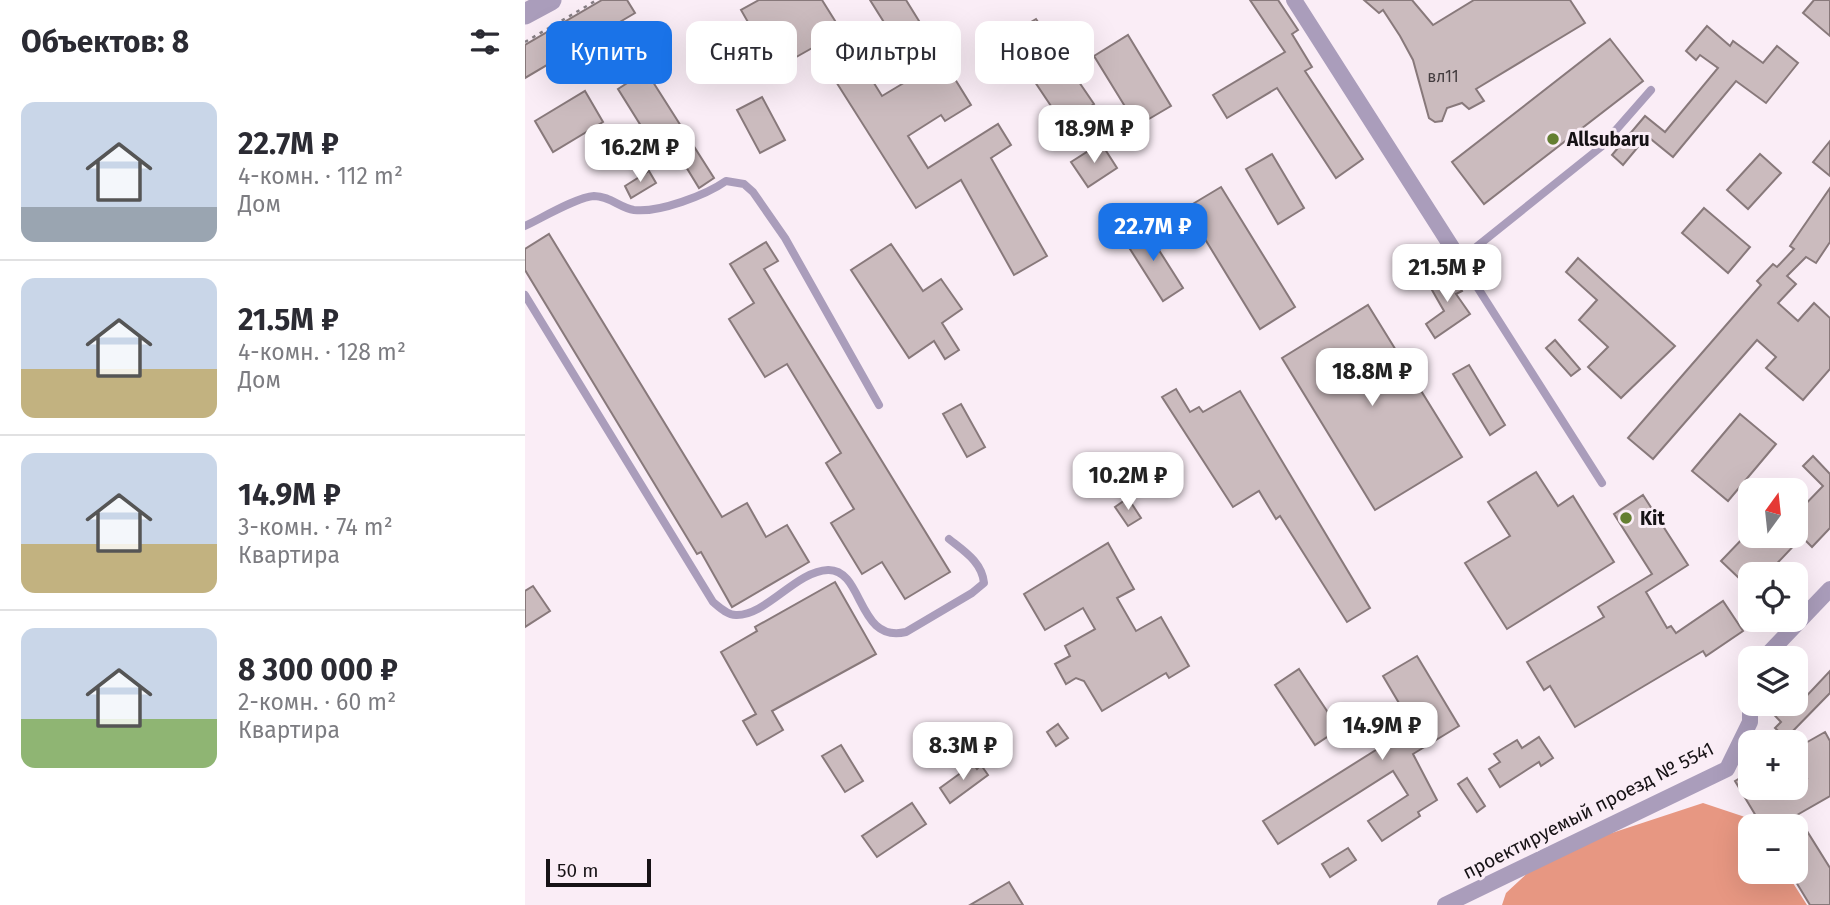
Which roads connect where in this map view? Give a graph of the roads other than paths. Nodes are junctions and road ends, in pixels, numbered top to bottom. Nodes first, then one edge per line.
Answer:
1 (551, 0) edge
2 (1294, 0) edge
3 (525, 14) edge
4 (1651, 90) dead end
5 (525, 226) edge
6 (1460, 260) junction
7 (525, 295) edge
8 (879, 405) dead end
9 (1602, 483) dead end
10 (949, 539) dead end
11 (1830, 589) edge
12 (1775, 646) edge
13 (1750, 716) edge
14 (1445, 905) edge

1 - 3 street
2 - 6 street
4 - 6 lane
5 - 8 lane
6 - 9 lane
7 - 10 lane
11 - 12 street
13 - 14 street, проектируемый проезд № 5541

